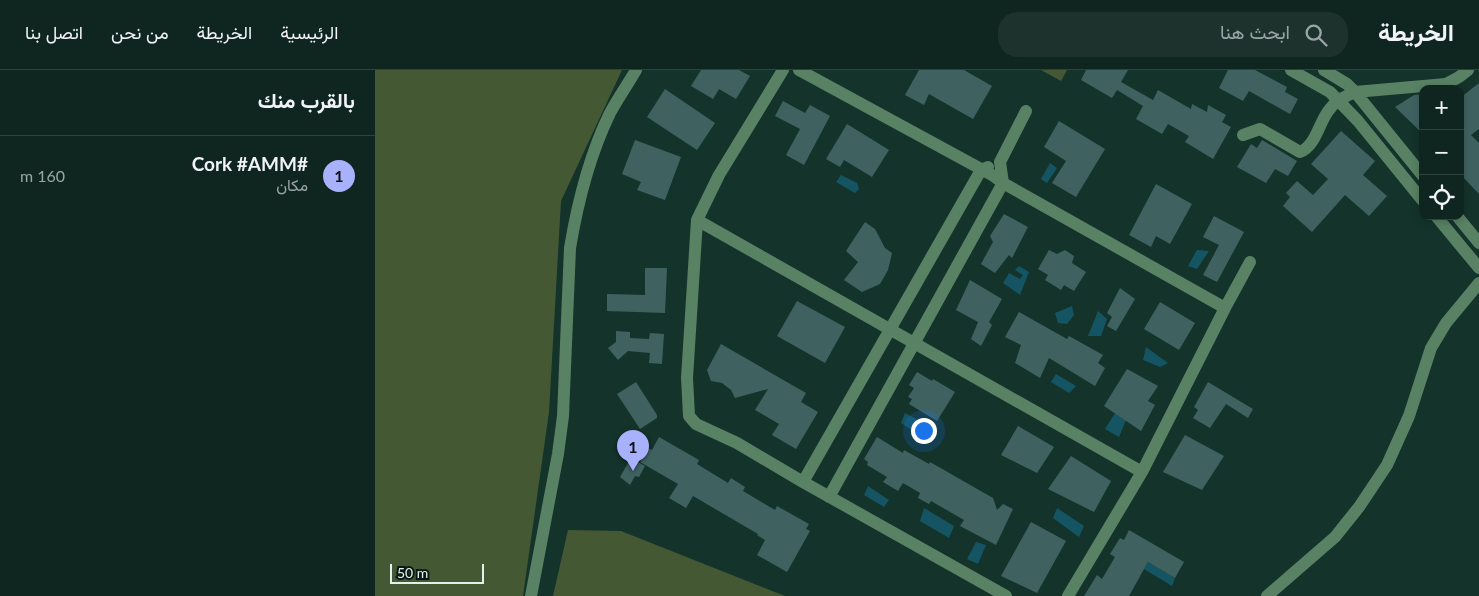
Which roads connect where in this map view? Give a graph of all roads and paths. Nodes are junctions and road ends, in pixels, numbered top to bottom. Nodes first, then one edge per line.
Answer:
1 (636, 70) edge
2 (783, 70) edge
3 (799, 70) edge
4 (1291, 70) edge
5 (1324, 70) edge
6 (1468, 70) edge
7 (1355, 92) junction
8 (1337, 100) junction
9 (1026, 111) dead end
10 (1243, 135) dead end
11 (1000, 162) junction
12 (981, 170) junction
13 (1422, 175) edge
14 (1003, 184) junction
15 (1419, 196) edge
16 (697, 220) junction
17 (1438, 220) edge
18 (1460, 220) edge
19 (1479, 243) edge
20 (1250, 262) dead end
21 (1479, 268) edge
22 (1479, 283) edge
23 (1225, 308) junction
24 (891, 329) junction
25 (915, 344) junction
26 (1142, 472) junction
27 (803, 482) junction
28 (829, 497) junction
29 (531, 596) edge
30 (1006, 596) edge
31 (1068, 596) edge
32 (1267, 596) edge

1 - 29 street
2 - 16 street
3 - 12 street
4 - 8 street
5 - 7 street
6 - 7 street
7 - 8 street
7 - 13 street
8 - 10 street
8 - 15 street
9 - 11 street
11 - 12 street
11 - 14 street
12 - 14 street
12 - 24 street
14 - 23 street
14 - 25 street
16 - 24 street
16 - 27 street
17 - 21 street
18 - 19 street
20 - 23 street
22 - 32 street
23 - 26 street
24 - 25 street
24 - 27 street
25 - 26 street
25 - 28 street
26 - 31 street
27 - 28 street
28 - 30 street

